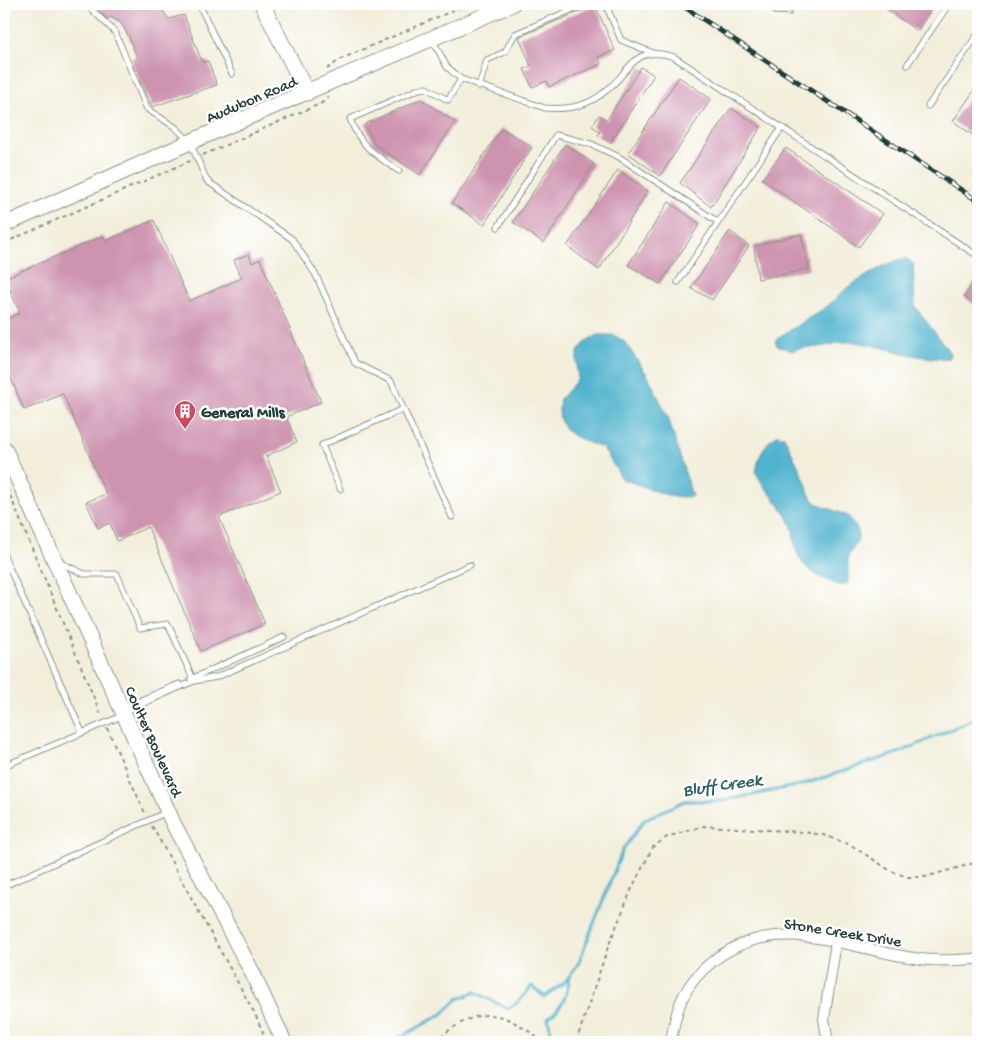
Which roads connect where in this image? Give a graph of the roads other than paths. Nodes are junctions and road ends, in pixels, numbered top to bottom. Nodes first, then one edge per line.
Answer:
1 (86, 4) edge
2 (199, 4) edge
3 (262, 4) edge
4 (512, 4) edge
5 (585, 4) edge
6 (949, 4) edge
7 (608, 10) dead end
8 (978, 34) edge
9 (432, 39) junction
10 (653, 54) junction
11 (907, 65) dead end
12 (232, 74) dead end
13 (461, 79) junction
14 (479, 87) junction
15 (307, 93) junction
16 (928, 106) dead end
17 (781, 129) junction
18 (190, 142) junction
19 (399, 171) dead end
20 (718, 222) junction
21 (4, 225) edge
22 (498, 227) dead end
23 (978, 256) edge
24 (678, 282) dead end
25 (403, 409) junction
26 (4, 448) edge
27 (340, 489) dead end
28 (452, 516) dead end
29 (4, 556) edge
30 (54, 560) junction
31 (470, 565) dead end
32 (284, 637) dead end
33 (193, 680) junction
34 (123, 712) junction
35 (82, 732) junction
36 (4, 766) edge
37 (168, 812) junction
38 (4, 886) edge
39 (836, 942) junction
40 (978, 959) edge
41 (284, 1042) edge
42 (671, 1042) edge
43 (828, 1042) edge

1 - 18 lane
2 - 12 lane
3 - 15 street
4 - 9 street, Audubon Road
5 - 14 lane
6 - 11 lane
7 - 10 lane
8 - 16 lane
9 - 13 lane
9 - 15 street, Audubon Road
10 - 14 lane
10 - 17 lane
13 - 14 lane
13 - 19 lane
15 - 18 street, Audubon Road
17 - 20 lane
17 - 23 lane
18 - 21 street, Audubon Road
18 - 25 lane
20 - 22 lane
20 - 24 lane
25 - 27 lane
25 - 28 lane
26 - 30 street, Coulter Boulevard
29 - 35 lane
30 - 33 lane
30 - 34 street, Coulter Boulevard
31 - 33 lane
32 - 33 lane
33 - 34 lane
34 - 35 lane
34 - 37 street, Coulter Boulevard
35 - 36 lane
37 - 38 lane
37 - 41 street, Coulter Boulevard
39 - 40 street, Stone Creek Drive
39 - 42 street, Stone Creek Drive
39 - 43 street

